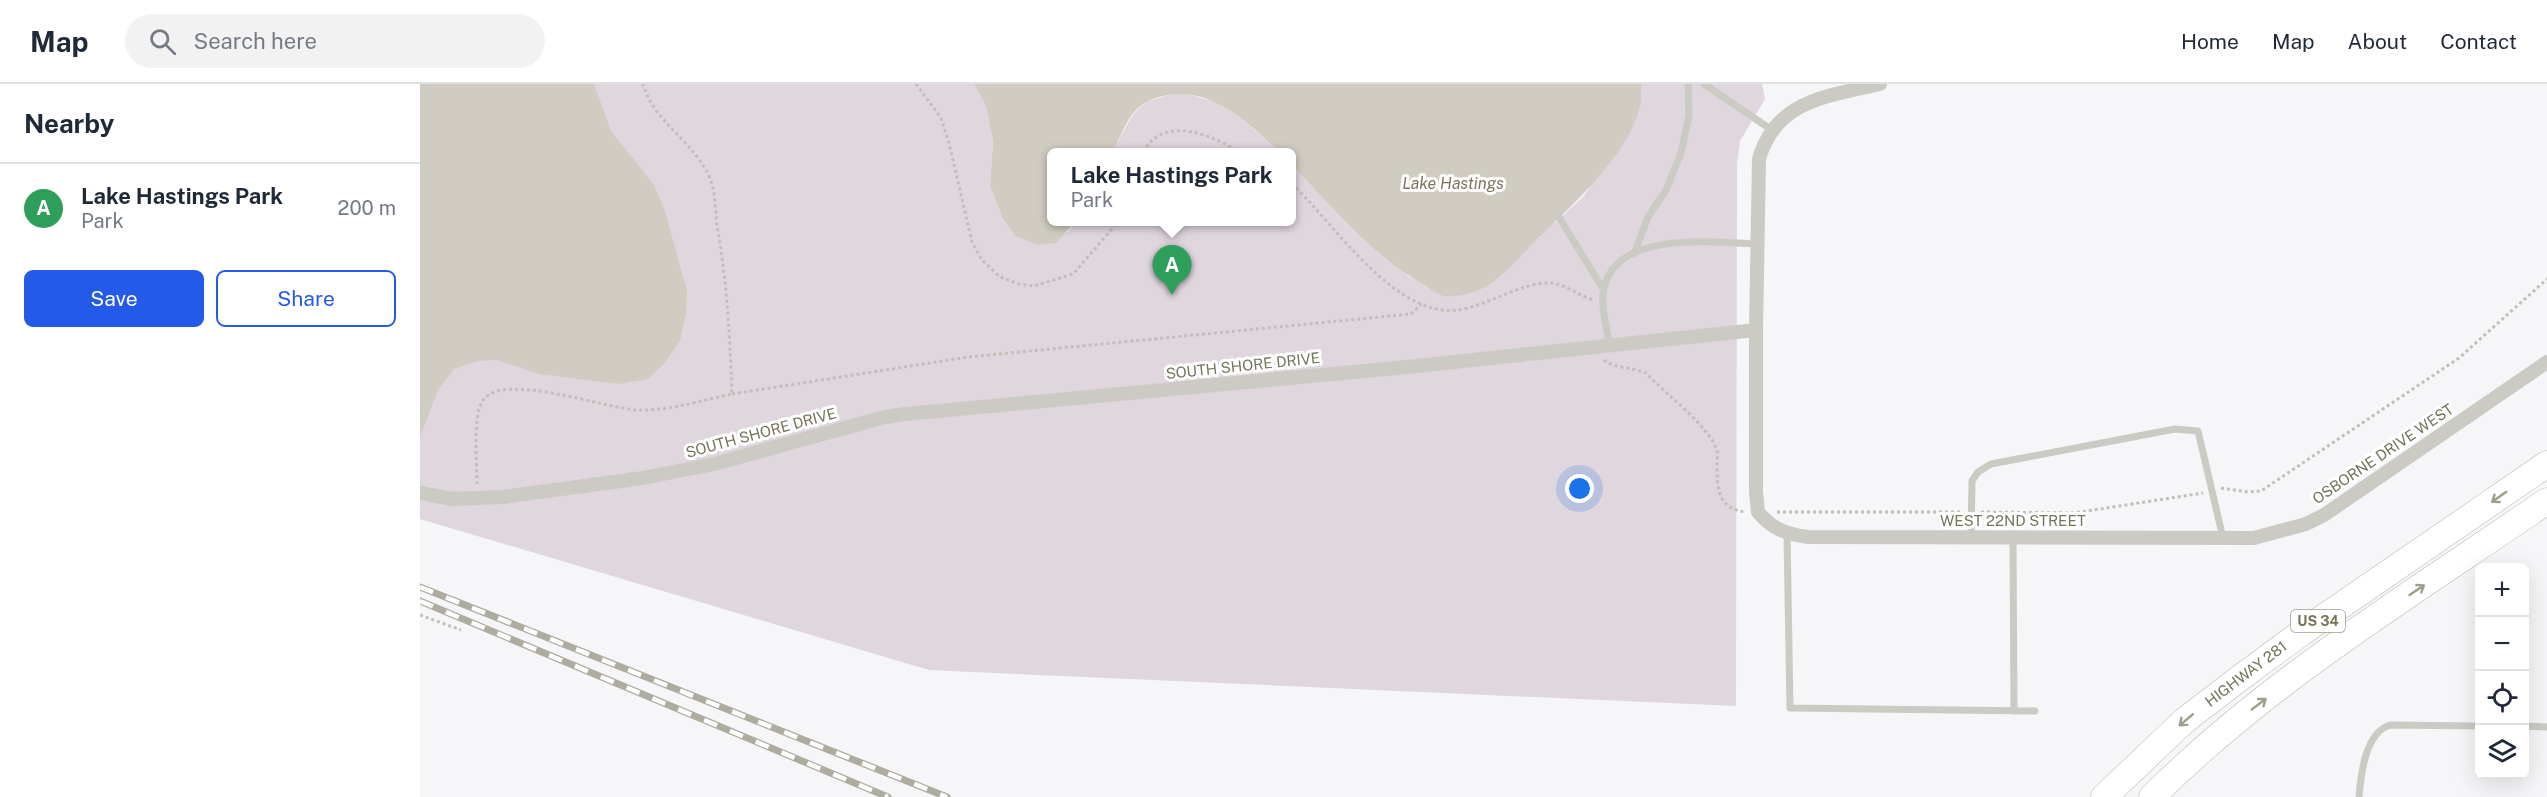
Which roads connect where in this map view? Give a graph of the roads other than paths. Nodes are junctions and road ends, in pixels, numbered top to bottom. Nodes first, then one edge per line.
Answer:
1 (1688, 84) edge
2 (1704, 84) edge
3 (1880, 84) edge
4 (1772, 130) junction
5 (1557, 214) dead end
6 (1757, 244) junction
7 (1634, 254) junction
8 (1604, 289) junction
9 (1756, 330) junction
10 (1609, 344) junction
11 (2547, 362) edge
12 (2547, 464) edge
13 (420, 493) edge
14 (2547, 501) edge
15 (1787, 534) junction
16 (1971, 537) junction
17 (2013, 537) junction
18 (2223, 537) junction
19 (2014, 711) junction
20 (2035, 711) dead end
21 (2475, 726) edge
22 (2529, 726) edge
23 (2547, 727) edge
24 (2104, 797) edge
25 (2152, 797) edge
26 (2358, 797) edge

1 - 7 lane
2 - 4 lane
3 - 4 street
4 - 6 street
5 - 8 lane
6 - 7 lane
6 - 9 street
7 - 8 lane
8 - 10 lane
9 - 10 street, SOUTH SHORE DRIVE
9 - 15 street
10 - 13 street, SOUTH SHORE DRIVE
11 - 18 street, OSBORNE DRIVE WEST
12 -> 24 highway, HIGHWAY 281 / US 34
25 -> 14 highway, HIGHWAY 281 / US 34
15 - 16 street, WEST 22ND STREET
15 - 19 lane
16 - 17 street, WEST 22ND STREET
16 - 18 lane
17 - 18 street, WEST 22ND STREET
17 - 19 lane
19 - 20 lane
21 - 26 lane
22 - 23 lane

